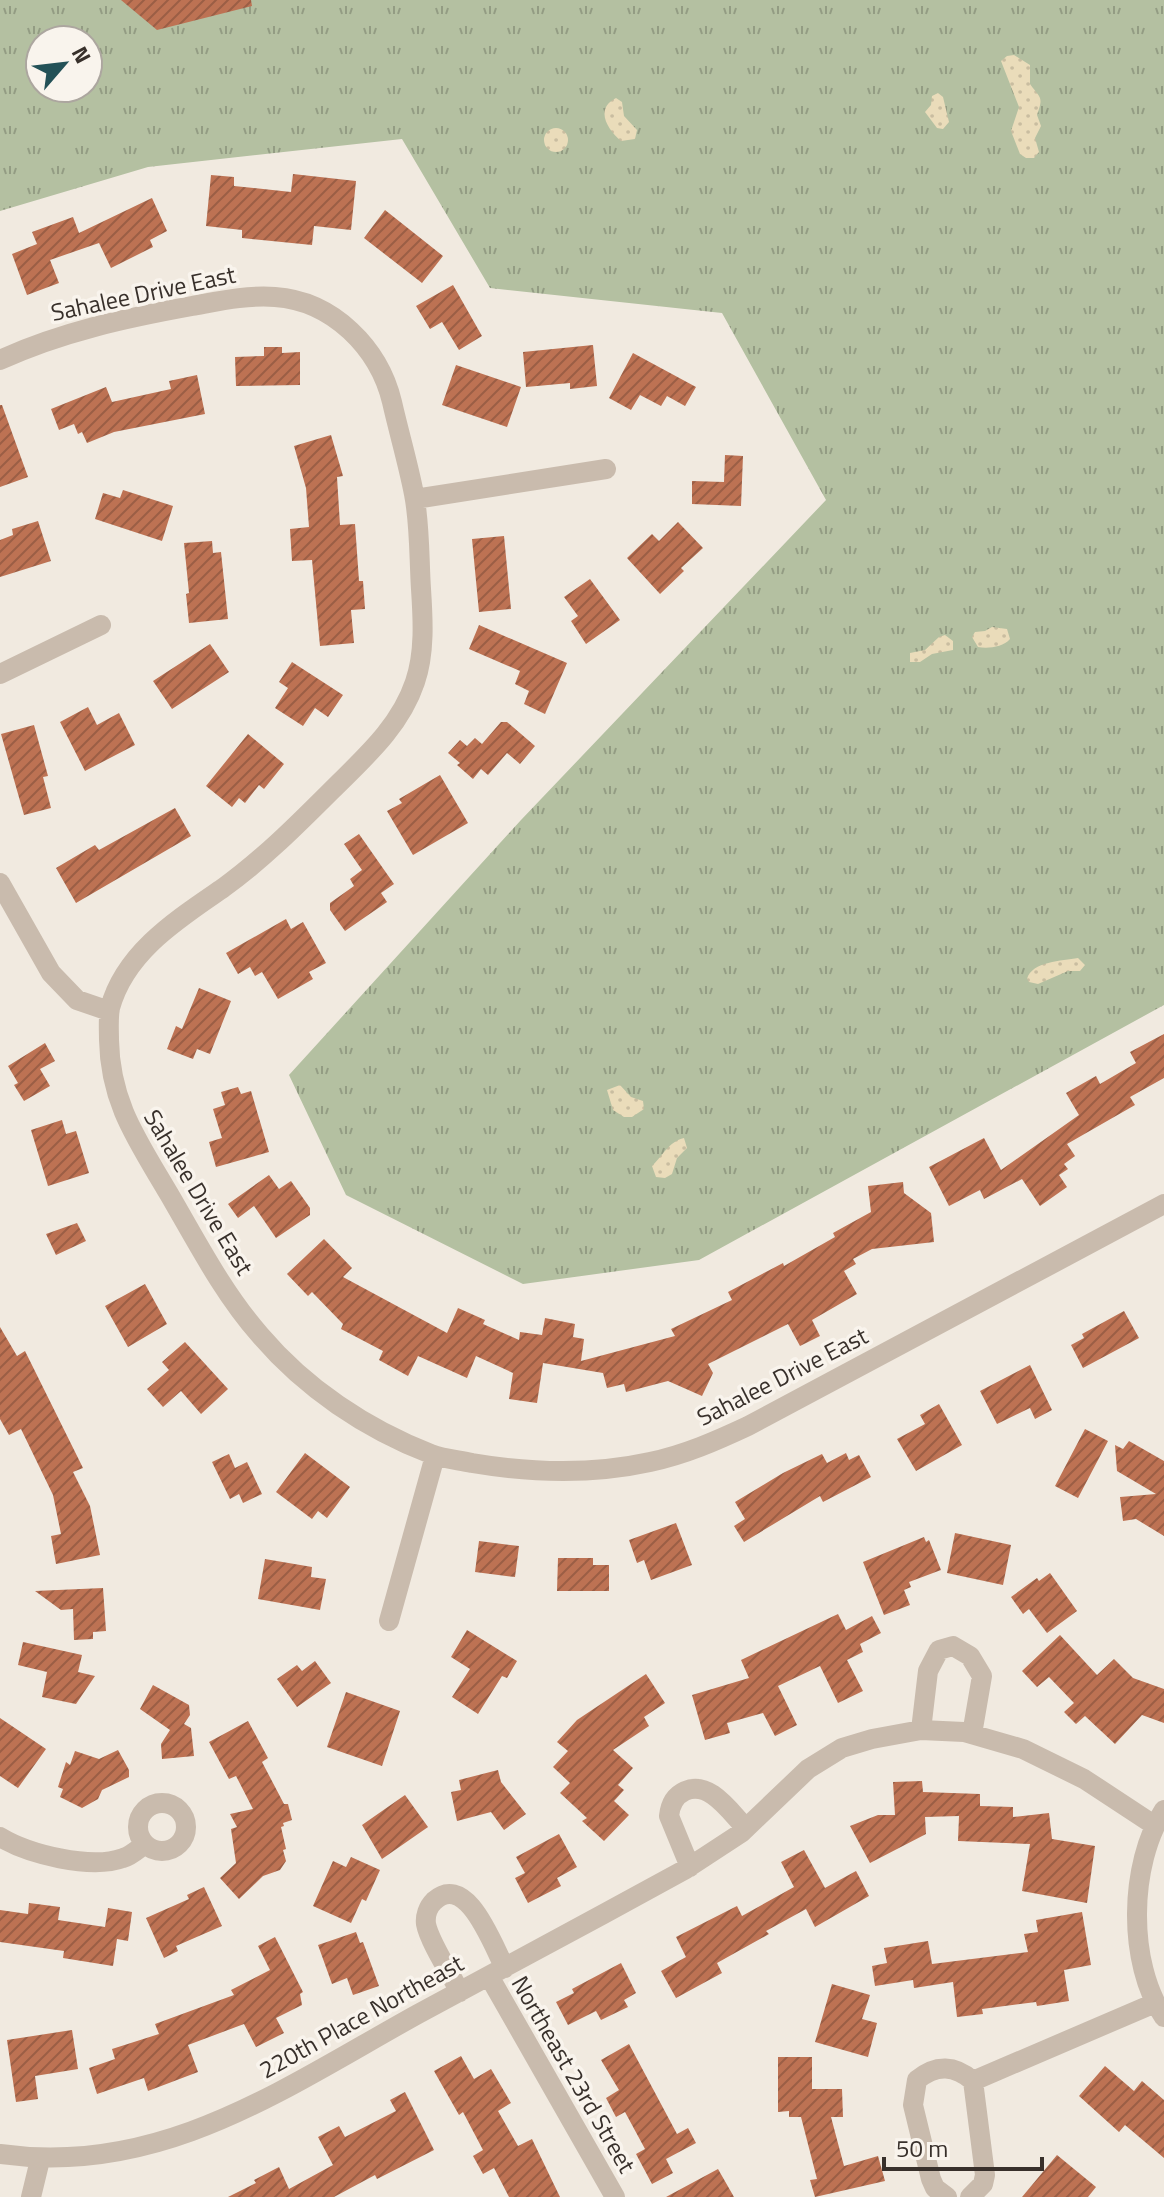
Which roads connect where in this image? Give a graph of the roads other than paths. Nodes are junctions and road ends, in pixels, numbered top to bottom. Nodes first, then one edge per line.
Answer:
1 (0, 360) edge
2 (606, 469) dead end
3 (415, 499) junction
4 (101, 625) dead end
5 (0, 674) edge
6 (0, 883) edge
7 (109, 1011) junction
8 (1164, 1204) edge
9 (435, 1456) junction
10 (389, 1621) dead end
11 (921, 1730) junction
12 (972, 1734) junction
13 (1159, 1817) edge
14 (746, 1828) junction
15 (0, 1837) edge
16 (145, 1844) dead end
17 (690, 1867) junction
18 (497, 1972) junction
19 (460, 1992) junction
20 (1159, 2010) edge
21 (973, 2081) junction
22 (0, 2154) edge
23 (40, 2160) junction
24 (31, 2197) edge
25 (615, 2197) edge
26 (947, 2197) edge
27 (970, 2197) edge

1 - 3 street, Sahalee Drive East
2 - 3 street
3 - 7 street, Sahalee Drive East
4 - 5 street
6 - 7 street
7 - 9 street, Sahalee Drive East
8 - 9 street, Sahalee Drive East
9 - 10 street
11 - 12 street, 220th Place Northeast
11 - 12 street
11 - 14 street, 220th Place Northeast
12 - 13 street, 220th Place Northeast
13 - 20 street
14 - 17 street, 220th Place Northeast
14 - 17 street
15 - 16 street
17 - 18 street, 220th Place Northeast
18 - 19 street, 220th Place Northeast
18 - 19 street, Northeast 23rd Street
18 - 25 street, Northeast 23rd Street
19 - 23 street, 220th Place Northeast
20 - 21 street
21 - 26 street
21 - 27 street
22 - 23 street, 220th Place Northeast
23 - 24 street

